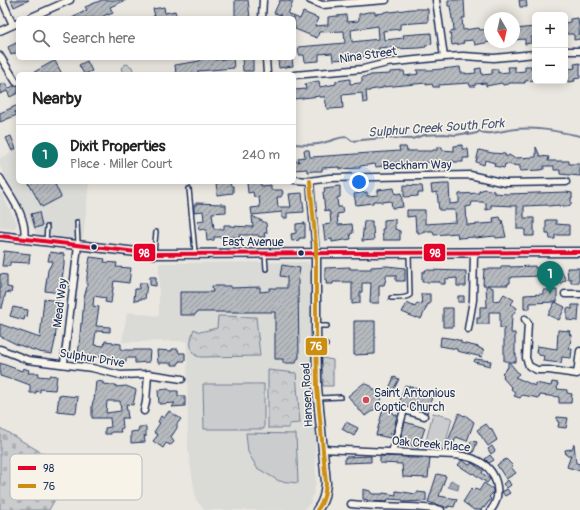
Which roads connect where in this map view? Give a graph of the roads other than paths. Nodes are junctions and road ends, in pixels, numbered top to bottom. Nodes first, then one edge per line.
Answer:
1 (2, 0) edge
2 (52, 0) edge
3 (70, 0) edge
4 (263, 0) edge
5 (310, 0) edge
6 (386, 0) edge
7 (436, 0) edge
8 (370, 1) edge
9 (55, 6) junction
10 (33, 16) edge
11 (262, 16) edge
12 (15, 24) edge
13 (0, 31) edge
14 (568, 51) edge
15 (580, 51) edge
16 (532, 54) edge
17 (0, 56) edge
18 (444, 57) junction
19 (266, 60) edge
20 (267, 72) edge
21 (296, 75) edge
22 (16, 82) dead end
23 (0, 178) edge
24 (296, 180) edge
25 (310, 181) junction
26 (566, 182) dead end
27 (189, 189) dead end
28 (77, 222) dead end
29 (47, 227) dead end
30 (156, 232) dead end
31 (0, 236) edge
32 (24, 239) junction
33 (46, 242) junction
34 (78, 245) junction
35 (580, 252) edge
36 (474, 253) junction
37 (154, 254) junction
38 (195, 254) junction
39 (265, 254) junction
40 (316, 254) junction
41 (409, 254) junction
42 (266, 269) dead end
43 (565, 294) dead end
44 (580, 294) edge
45 (391, 298) dead end
46 (525, 319) dead end
47 (316, 326) junction
48 (327, 326) dead end
49 (468, 329) dead end
50 (316, 345) junction
51 (326, 345) dead end
52 (0, 349) edge
53 (580, 351) edge
54 (64, 363) junction
55 (148, 374) junction
56 (182, 379) dead end
57 (341, 397) dead end
58 (318, 398) junction
59 (144, 411) dead end
60 (424, 416) dead end
61 (322, 449) junction
62 (392, 452) junction
63 (352, 504) dead end
64 (317, 510) edge
65 (442, 510) edge
66 (491, 510) edge

1 - 12 street
2 - 9 street
3 - 9 street
4 - 11 street
5 - 8 street
6 - 8 street
7 - 18 street
9 - 10 street
12 - 13 street
14 - 15 street
16 - 18 street, Nina Street
17 - 22 street
18 - 21 street, Nina Street
19 - 20 street
23 - 32 street
24 - 25 street, Beckham Way
25 - 26 street, Beckham Way
25 - 40 street, Hansen Road
27 - 38 lane
28 - 34 lane
29 - 33 lane
30 - 37 lane
31 - 32 street, East Avenue
32 - 33 street, East Avenue
33 - 34 street, East Avenue
34 - 37 street, East Avenue
34 - 54 street, Mead Way
35 - 36 street, East Avenue
36 - 41 street, East Avenue
36 - 49 street
37 - 38 street, East Avenue
38 - 39 street, East Avenue
39 - 40 street, East Avenue
39 - 42 lane
40 - 41 street, East Avenue
40 - 47 street, Hansen Road
41 - 45 lane
43 - 44 street
46 - 53 street
47 - 48 lane
47 - 50 street, Hansen Road
50 - 51 lane
50 - 58 street, Hansen Road
52 - 54 street, Sulphur Drive
54 - 55 street, Sulphur Drive
55 - 56 street, Sulphur Drive
55 - 59 street
57 - 58 lane
58 - 61 street, Hansen Road
60 - 62 street
61 - 62 street, Oak Creek Place
61 - 64 street, Hansen Road
62 - 66 street, Oak Creek Place
63 - 65 street

